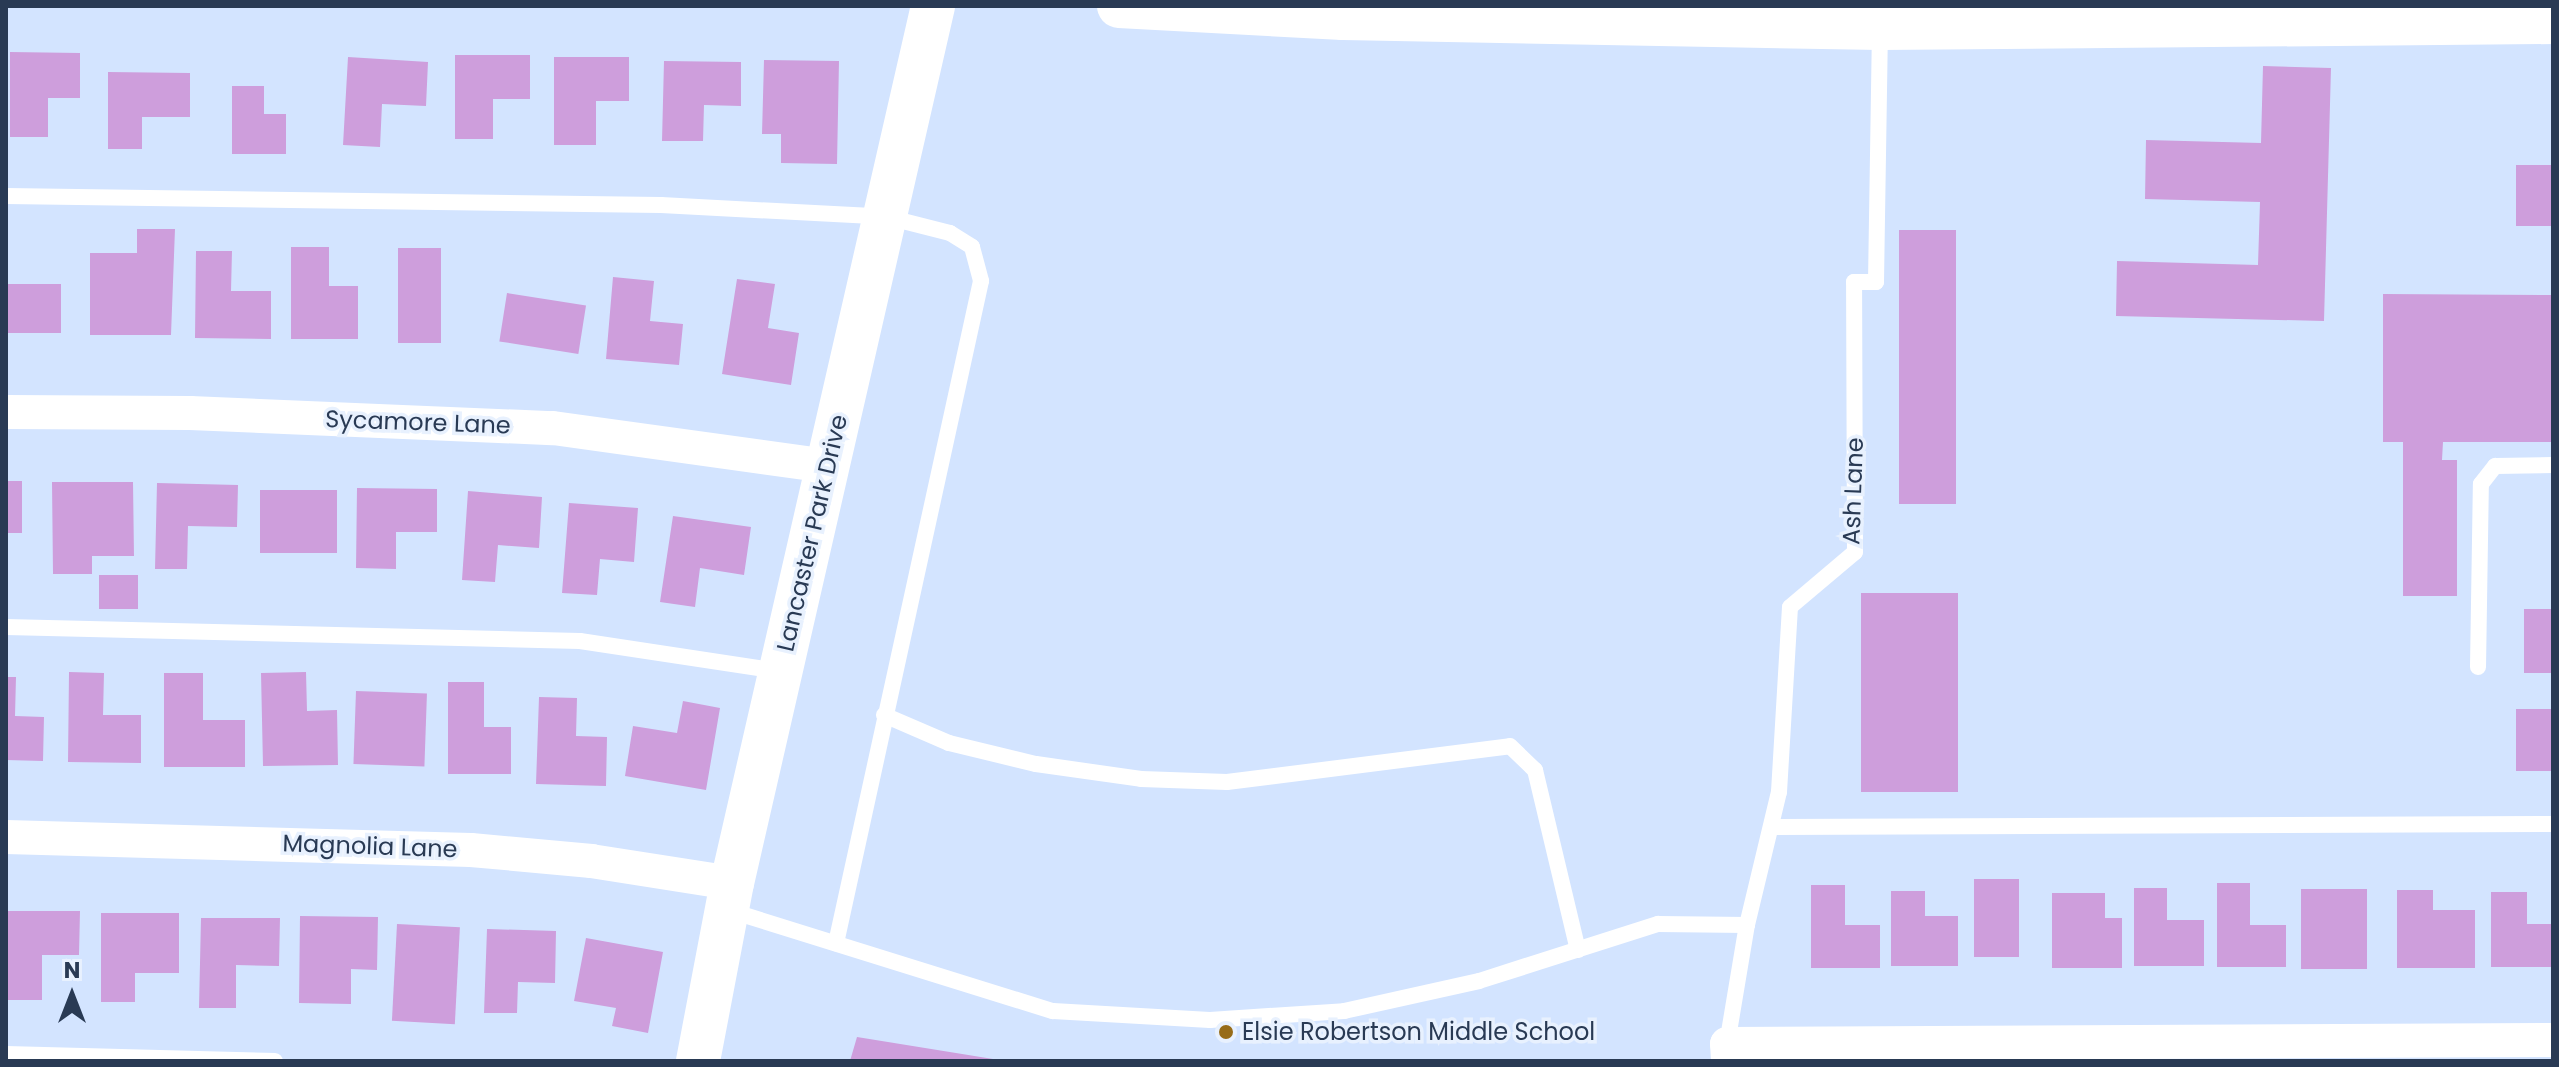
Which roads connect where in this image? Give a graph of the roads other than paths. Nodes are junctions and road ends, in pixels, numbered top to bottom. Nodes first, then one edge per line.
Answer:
1 (933, 6) edge
2 (1119, 6) edge
3 (1395, 12) edge
4 (2339, 14) edge
5 (2054, 16) edge
6 (1881, 17) edge
7 (2553, 22) edge
8 (6, 196) edge
9 (887, 217) junction
10 (6, 412) edge
11 (2553, 465) edge
12 (826, 466) junction
13 (6, 627) edge
14 (2478, 667) dead end
15 (780, 671) junction
16 (884, 715) junction
17 (2553, 824) edge
18 (1772, 827) junction
19 (6, 837) edge
20 (730, 896) junction
21 (1747, 925) junction
22 (836, 943) junction
23 (1578, 950) junction
24 (2553, 1040) edge
25 (1728, 1052) edge
26 (6, 1054) edge
27 (275, 1061) edge
28 (698, 1061) edge

1 - 9 main road, Lancaster Park Drive
2 - 3 main road
3 - 6 main road
4 - 5 main road
4 - 7 main road
5 - 6 main road
6 - 18 lane, Ash Lane
8 - 9 lane
9 - 12 main road, Lancaster Park Drive
9 - 16 lane
10 - 12 street, Sycamore Lane
11 - 14 lane
12 - 15 main road, Lancaster Park Drive
13 - 15 lane
15 - 20 main road, Lancaster Park Drive
16 - 22 lane
16 - 23 lane
17 - 18 lane
18 - 21 lane, Ash Lane
19 - 20 street, Magnolia Lane
20 - 22 lane
20 - 28 main road, Lancaster Park Drive
21 - 23 lane
21 - 25 lane, Ash Lane
22 - 23 lane
24 - 25 street
26 - 27 lane

